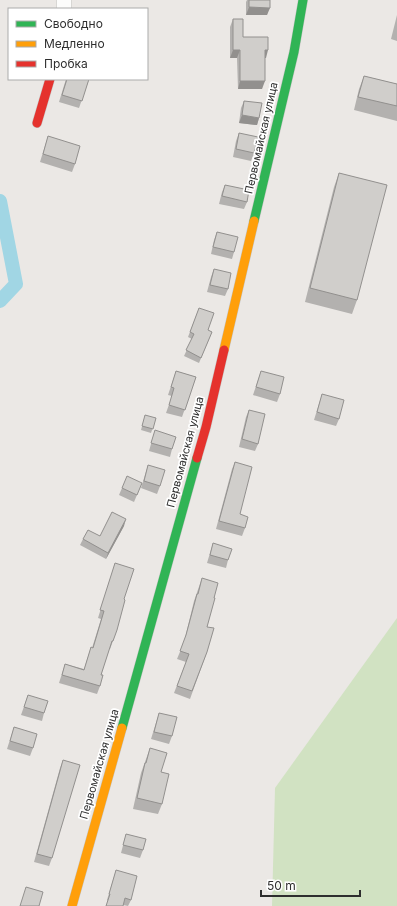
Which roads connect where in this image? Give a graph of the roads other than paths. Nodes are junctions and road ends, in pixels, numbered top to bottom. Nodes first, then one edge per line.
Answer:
1 (303, 0) edge
2 (50, 80) edge
3 (37, 123) dead end
4 (72, 906) edge

1 - 4 main road, Первомайская улица
2 - 3 main road

